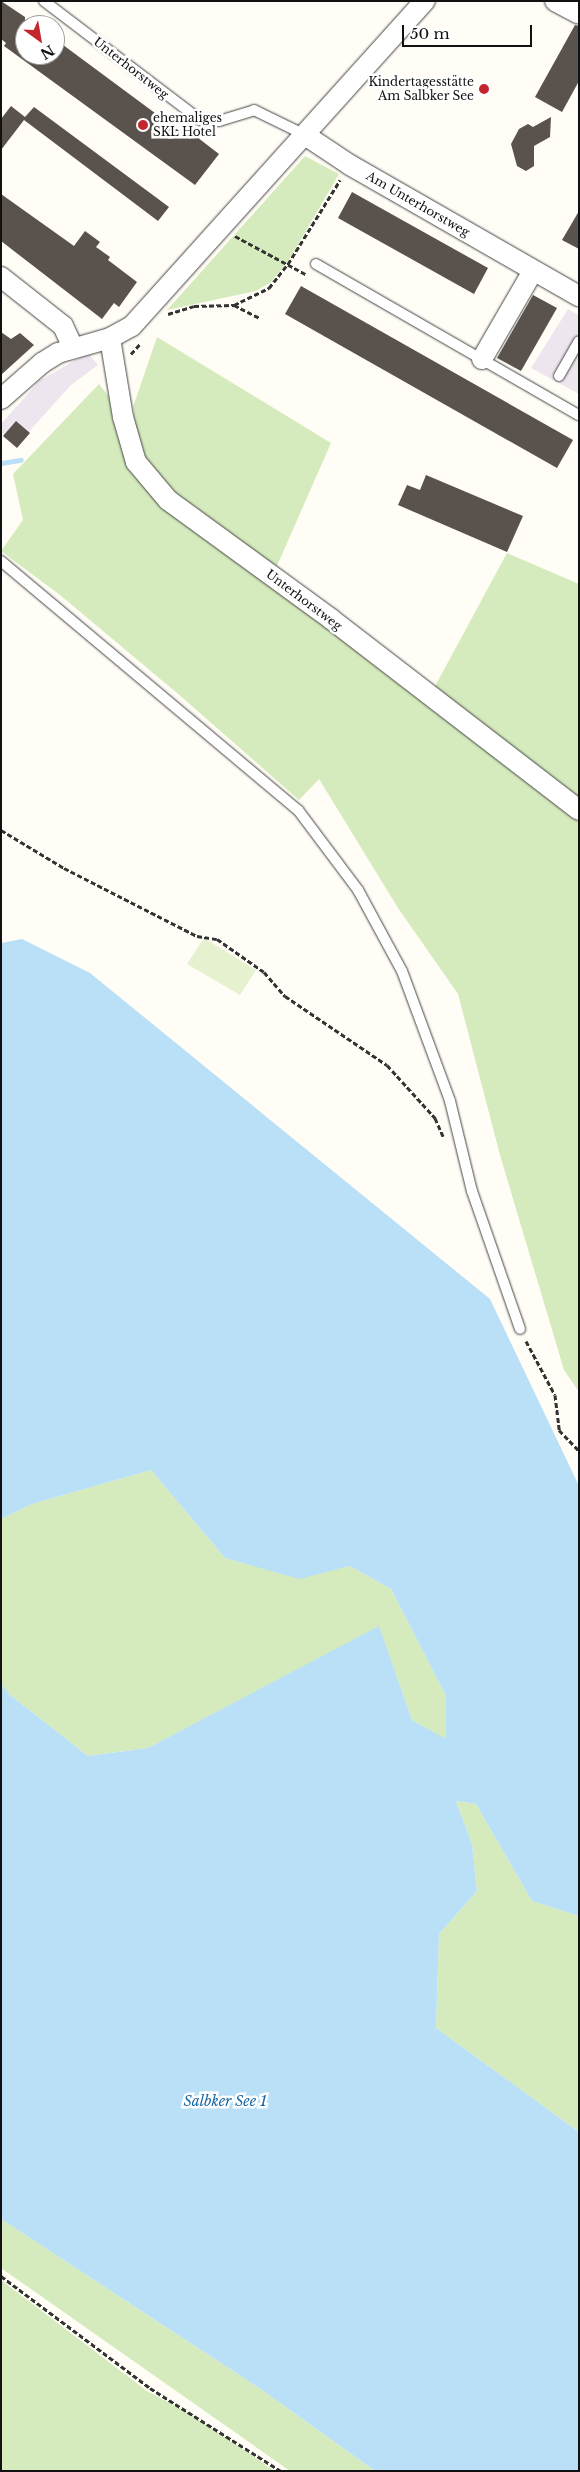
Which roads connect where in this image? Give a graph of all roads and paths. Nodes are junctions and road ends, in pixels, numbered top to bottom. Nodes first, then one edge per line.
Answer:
1 (44, 1) edge
2 (425, 1) edge
3 (555, 1) edge
4 (579, 14) edge
5 (305, 135) junction
6 (350, 165) junction
7 (316, 264) dead end
8 (534, 270) junction
9 (1, 277) edge
10 (579, 296) edge
11 (234, 306) junction
12 (164, 315) dead end
13 (260, 318) dead end
14 (110, 338) junction
15 (579, 341) edge
16 (142, 342) dead end
17 (73, 347) junction
18 (482, 359) junction
19 (117, 368) junction
20 (559, 376) dead end
21 (1, 399) edge
22 (579, 415) edge
23 (1, 561) edge
24 (579, 810) edge
25 (1, 830) edge
26 (446, 1143) dead end
27 (520, 1329) joint
28 (579, 1451) edge
29 (1, 2276) edge
30 (281, 2471) edge

1 - 5 lane, Unterhorstweg
2 - 5 street
3 - 4 street
5 - 6 street, Am Unterhorstweg
5 - 14 street
6 - 8 street, Am Unterhorstweg
6 - 11 path
7 - 18 lane
8 - 10 street, Am Unterhorstweg
8 - 18 street
9 - 17 street
11 - 12 path
11 - 13 path
14 - 17 street
14 - 19 street, Unterhorstweg
15 - 20 lane
16 - 19 path
17 - 21 street
18 - 22 lane
19 - 24 street, Unterhorstweg
23 - 27 lane
25 - 26 path
27 - 28 path
29 - 30 path

